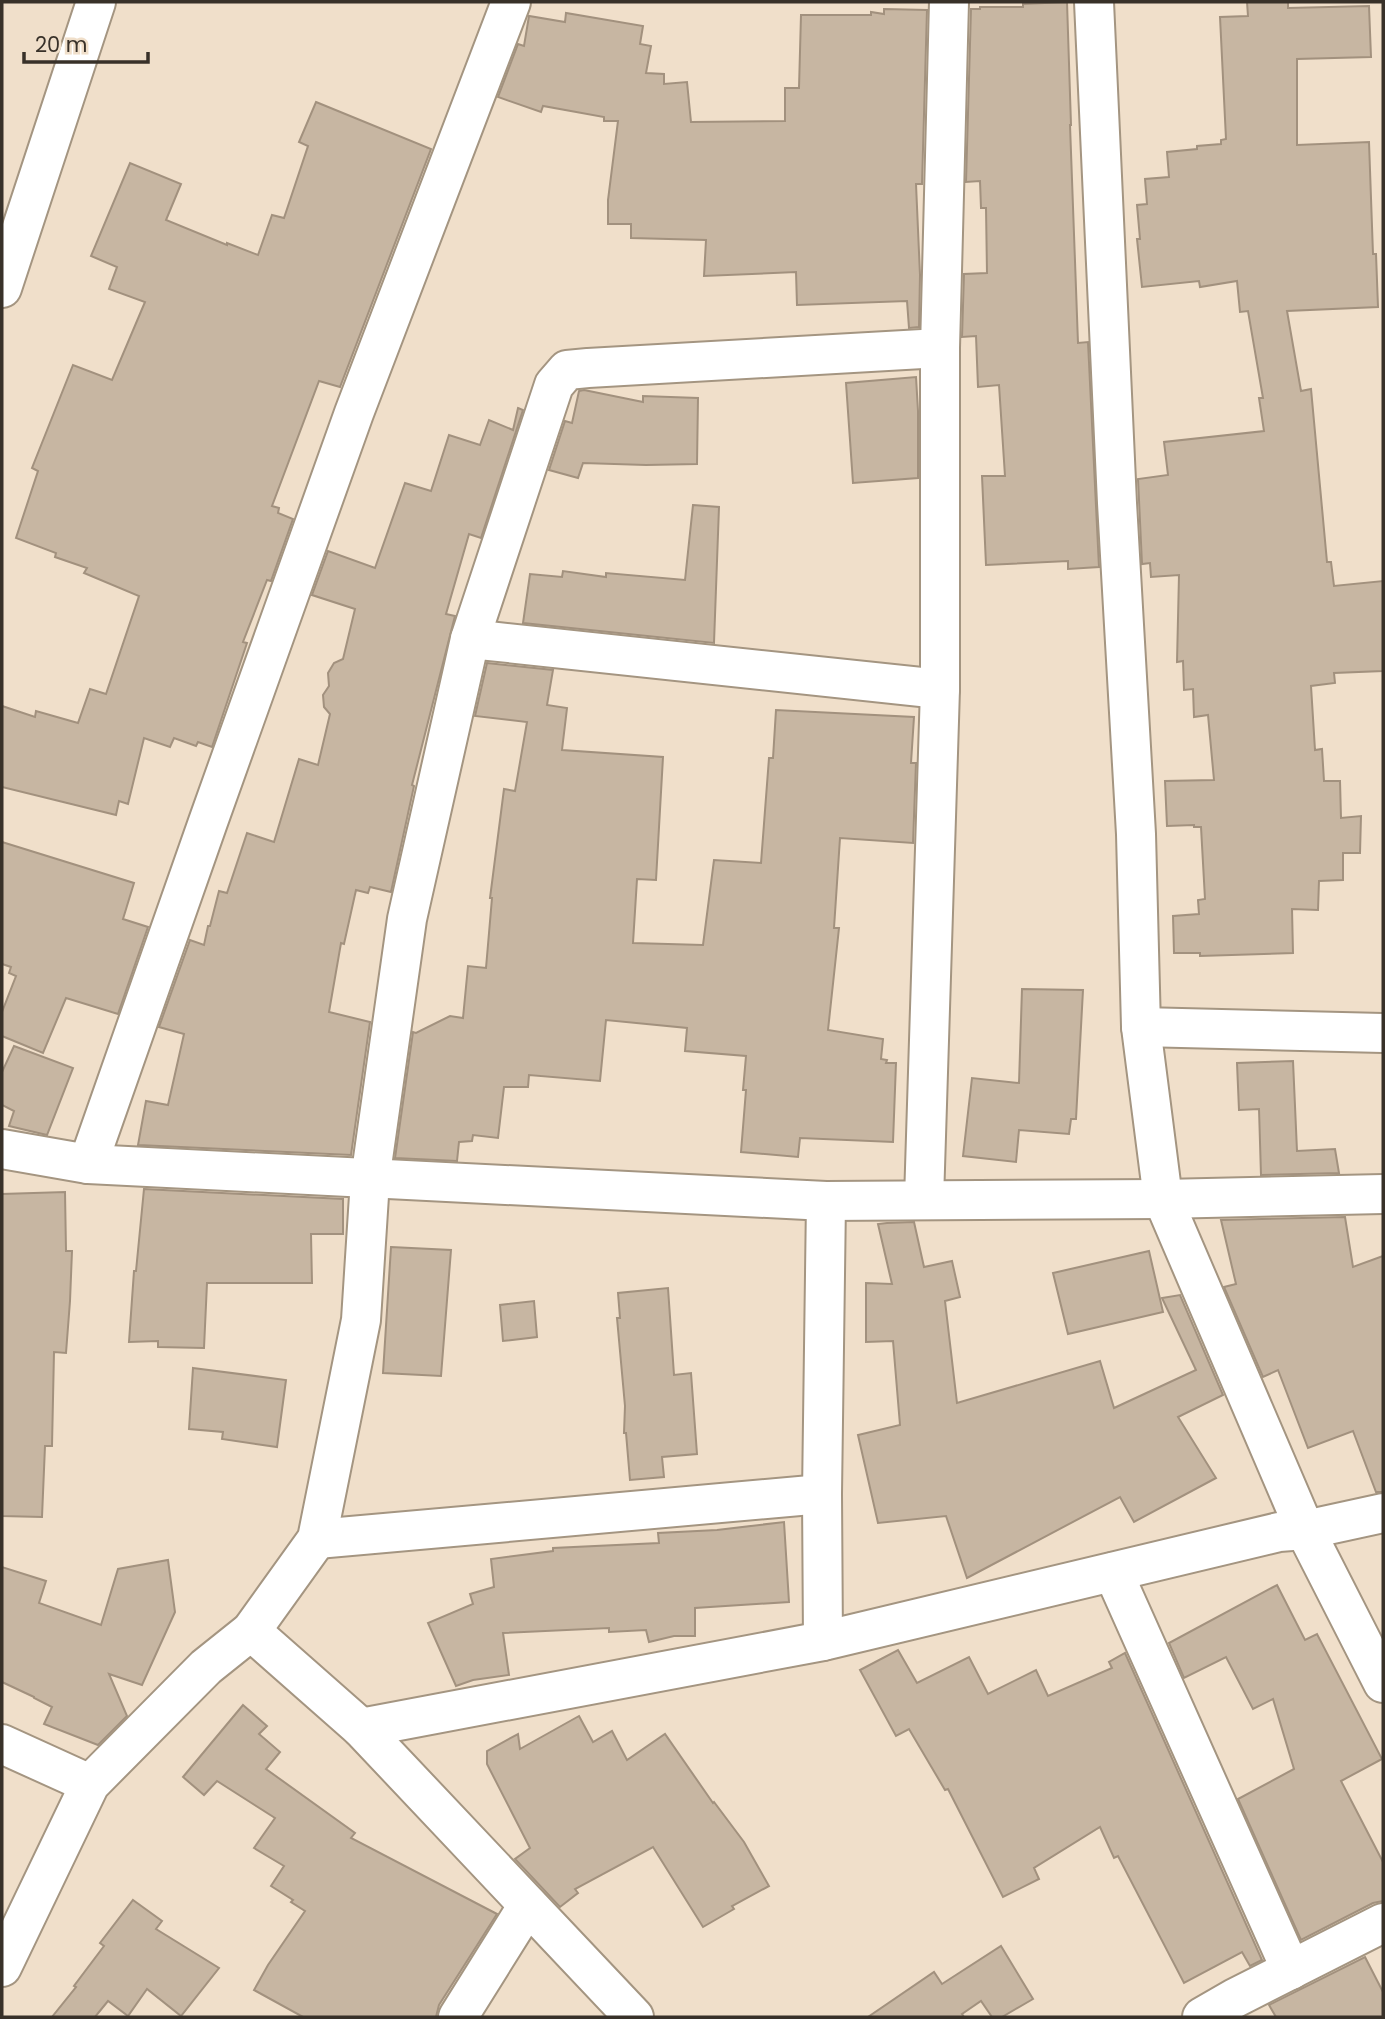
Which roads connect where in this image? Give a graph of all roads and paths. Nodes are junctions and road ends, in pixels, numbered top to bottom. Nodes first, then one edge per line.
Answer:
1 (511, 2) edge
2 (949, 2) edge
3 (1094, 2) edge
4 (93, 3) edge
5 (2, 288) edge
6 (940, 348) junction
7 (470, 639) junction
8 (940, 689) junction
9 (1141, 1027) junction
10 (1383, 1033) edge
11 (2, 1149) edge
12 (89, 1164) junction
13 (370, 1180) junction
14 (1383, 1194) edge
15 (1163, 1199) junction
16 (924, 1200) junction
17 (826, 1201) junction
18 (822, 1494) junction
19 (1383, 1513) edge
20 (1305, 1530) junction
21 (317, 1538) junction
22 (1113, 1572) junction
23 (251, 1631) junction
24 (823, 1641) junction
25 (1383, 1682) edge
26 (361, 1728) junction
27 (2, 1744) edge
28 (90, 1784) junction
29 (528, 1905) junction
30 (1383, 1923) edge
31 (2, 1967) edge
32 (1291, 1970) junction
33 (1241, 2008) edge
34 (458, 2017) edge
35 (634, 2017) edge
36 (1202, 2017) edge

1 - 12 street
2 - 6 street
3 - 9 street
4 - 5 street
6 - 7 street
6 - 8 street
7 - 8 street
7 - 13 street
8 - 16 street
9 - 10 street
9 - 15 street
11 - 12 street
12 - 13 street
13 - 17 street
13 - 21 street
14 - 15 street
15 - 16 street
15 - 20 street
16 - 17 street
17 - 18 street
18 - 21 street
18 - 24 street
19 - 20 street
20 - 22 street
20 - 25 street
21 - 23 street
22 - 24 street
22 - 32 street
23 - 26 street
23 - 28 street
24 - 26 street
26 - 29 street
27 - 28 street
28 - 31 street
29 - 34 street
29 - 35 street
30 - 32 street
32 - 33 street
33 - 36 street

